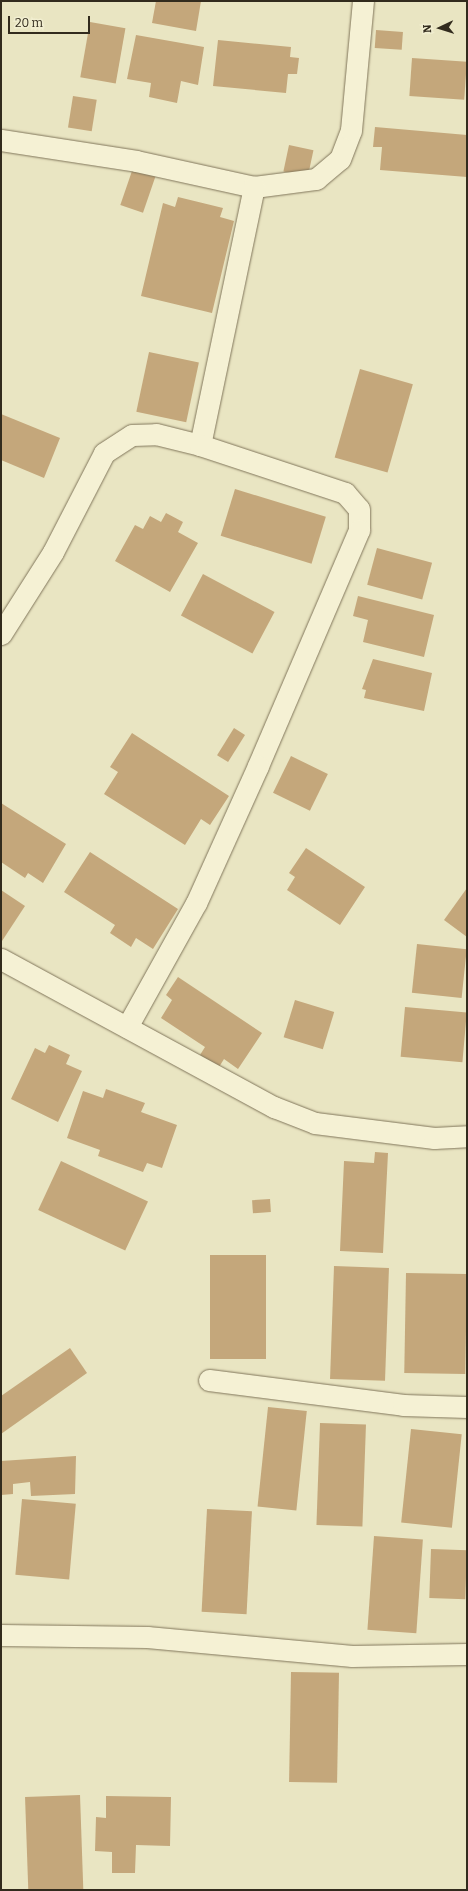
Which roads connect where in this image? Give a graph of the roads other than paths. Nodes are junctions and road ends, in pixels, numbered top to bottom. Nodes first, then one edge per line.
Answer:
1 (363, 1) edge
2 (1, 140) edge
3 (254, 187) junction
4 (200, 445) junction
5 (1, 634) edge
6 (1, 959) edge
7 (127, 1027) junction
8 (467, 1136) edge
9 (209, 1380) dead end
10 (467, 1407) edge
11 (1, 1635) edge
12 (467, 1654) edge

1 - 3 street
2 - 3 street
3 - 4 street
4 - 5 street
4 - 7 street
6 - 7 street
7 - 8 street
9 - 10 street
11 - 12 street

